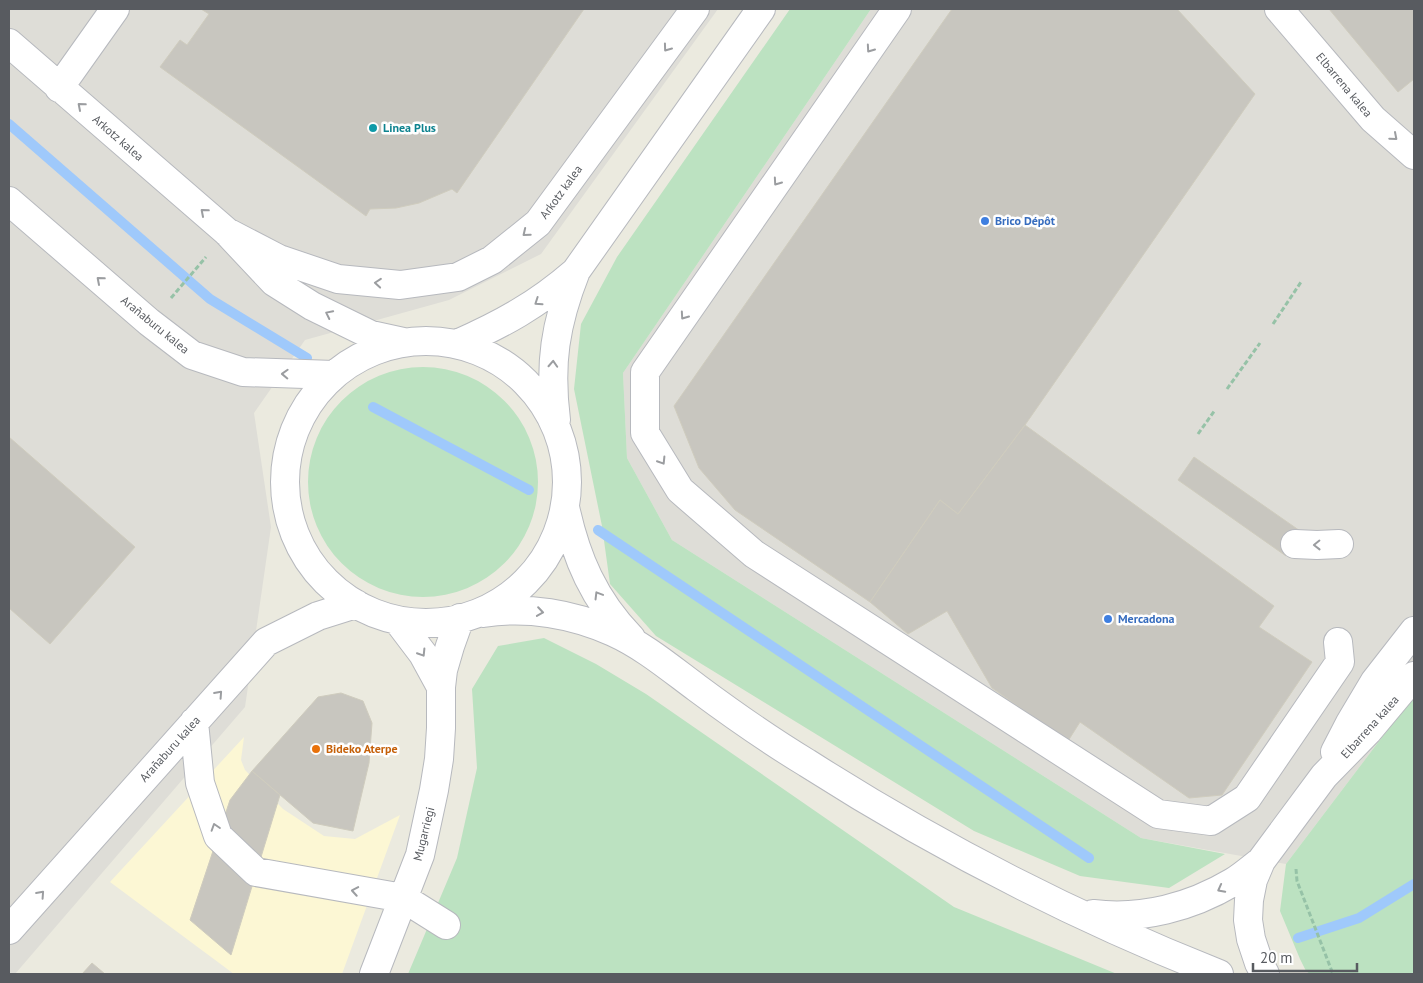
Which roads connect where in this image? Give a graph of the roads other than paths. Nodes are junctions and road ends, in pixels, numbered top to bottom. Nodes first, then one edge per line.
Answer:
1 (115, 9) edge
2 (695, 9) edge
3 (761, 9) edge
4 (898, 9) edge
5 (1279, 9) edge
6 (9, 43) edge
7 (59, 88) junction
8 (1414, 155) edge
9 (9, 200) edge
10 (228, 232) junction
11 (576, 272) junction
12 (407, 342) junction
13 (457, 344) junction
14 (334, 375) junction
15 (557, 430) junction
16 (565, 506) junction
17 (1296, 544) dead end
18 (1339, 544) dead end
19 (356, 604) junction
20 (467, 616) junction
21 (398, 621) junction
22 (1414, 631) edge
23 (640, 646) junction
24 (1414, 650) edge
25 (1414, 676) edge
26 (1375, 681) junction
27 (441, 687) junction
28 (194, 722) junction
29 (1324, 776) junction
30 (1261, 861) junction
31 (403, 898) junction
32 (1074, 912) junction
33 (446, 925) dead end
34 (9, 930) edge
35 (374, 974) edge
36 (1219, 974) edge
37 (1265, 974) edge

1 - 7 street
2 -> 10 street, Arkotz kalea
3 - 11 street
4 -> 26 street
5 -> 8 street, Elbarrena kalea
6 - 7 street, Arkotz kalea
10 -> 7 street, Arkotz kalea
14 -> 9 street, Arañaburu kalea
12 -> 10 street, Arkotz kalea
11 -> 13 street
15 -> 11 street
12 - 13 street
12 - 14 street
13 - 15 street
14 - 19 street
15 - 16 street
16 - 20 street
23 -> 16 street
18 -> 17 street
19 - 21 street
28 -> 19 street, Arañaburu kalea
20 - 21 street
20 -> 23 street
20 - 27 street, Mugarriegi
21 -> 27 street, Mugarriegi
22 - 26 street, Elbarrena kalea
23 - 32 street
24 - 26 street, Elbarrena kalea
25 - 29 street, Elbarrena kalea
26 - 29 street, Elbarrena kalea
27 - 31 street, Mugarriegi
31 -> 28 street
34 -> 28 street, Arañaburu kalea
29 - 30 street, Elbarrena kalea
30 -> 32 street, Elbarrena kalea
30 - 37 street, Elbarrena kalea
31 - 33 street
31 - 35 street, Mugarriegi
32 - 36 street

